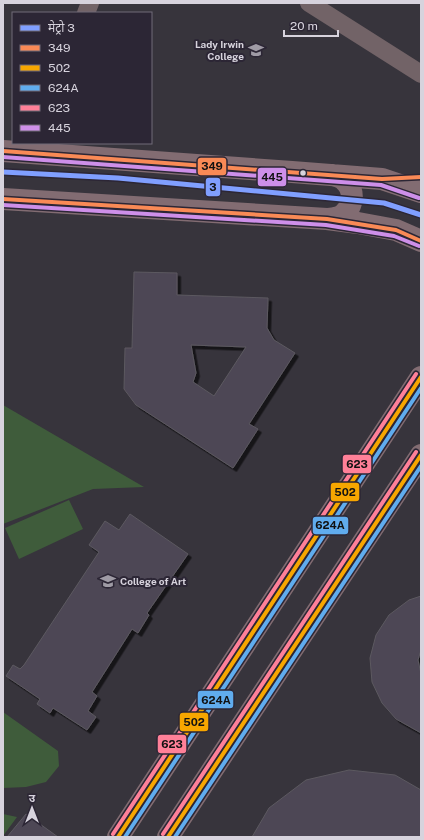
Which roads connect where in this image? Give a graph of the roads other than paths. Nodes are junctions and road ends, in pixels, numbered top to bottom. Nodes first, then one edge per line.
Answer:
1 (309, 3) edge
2 (421, 74) edge
3 (3, 151) edge
4 (332, 175) junction
5 (421, 177) edge
6 (382, 179) junction
7 (421, 192) edge
8 (3, 199) edge
9 (327, 219) junction
10 (416, 242) edge
11 (421, 377) edge
12 (421, 454) edge
13 (118, 837) edge
14 (168, 837) edge

1 - 2 street
3 - 4 main road
4 - 6 main road
4 - 9 main road
5 - 6 main road
6 - 7 main road
8 - 9 main road
9 - 10 main road
11 - 13 main road
12 - 14 main road

